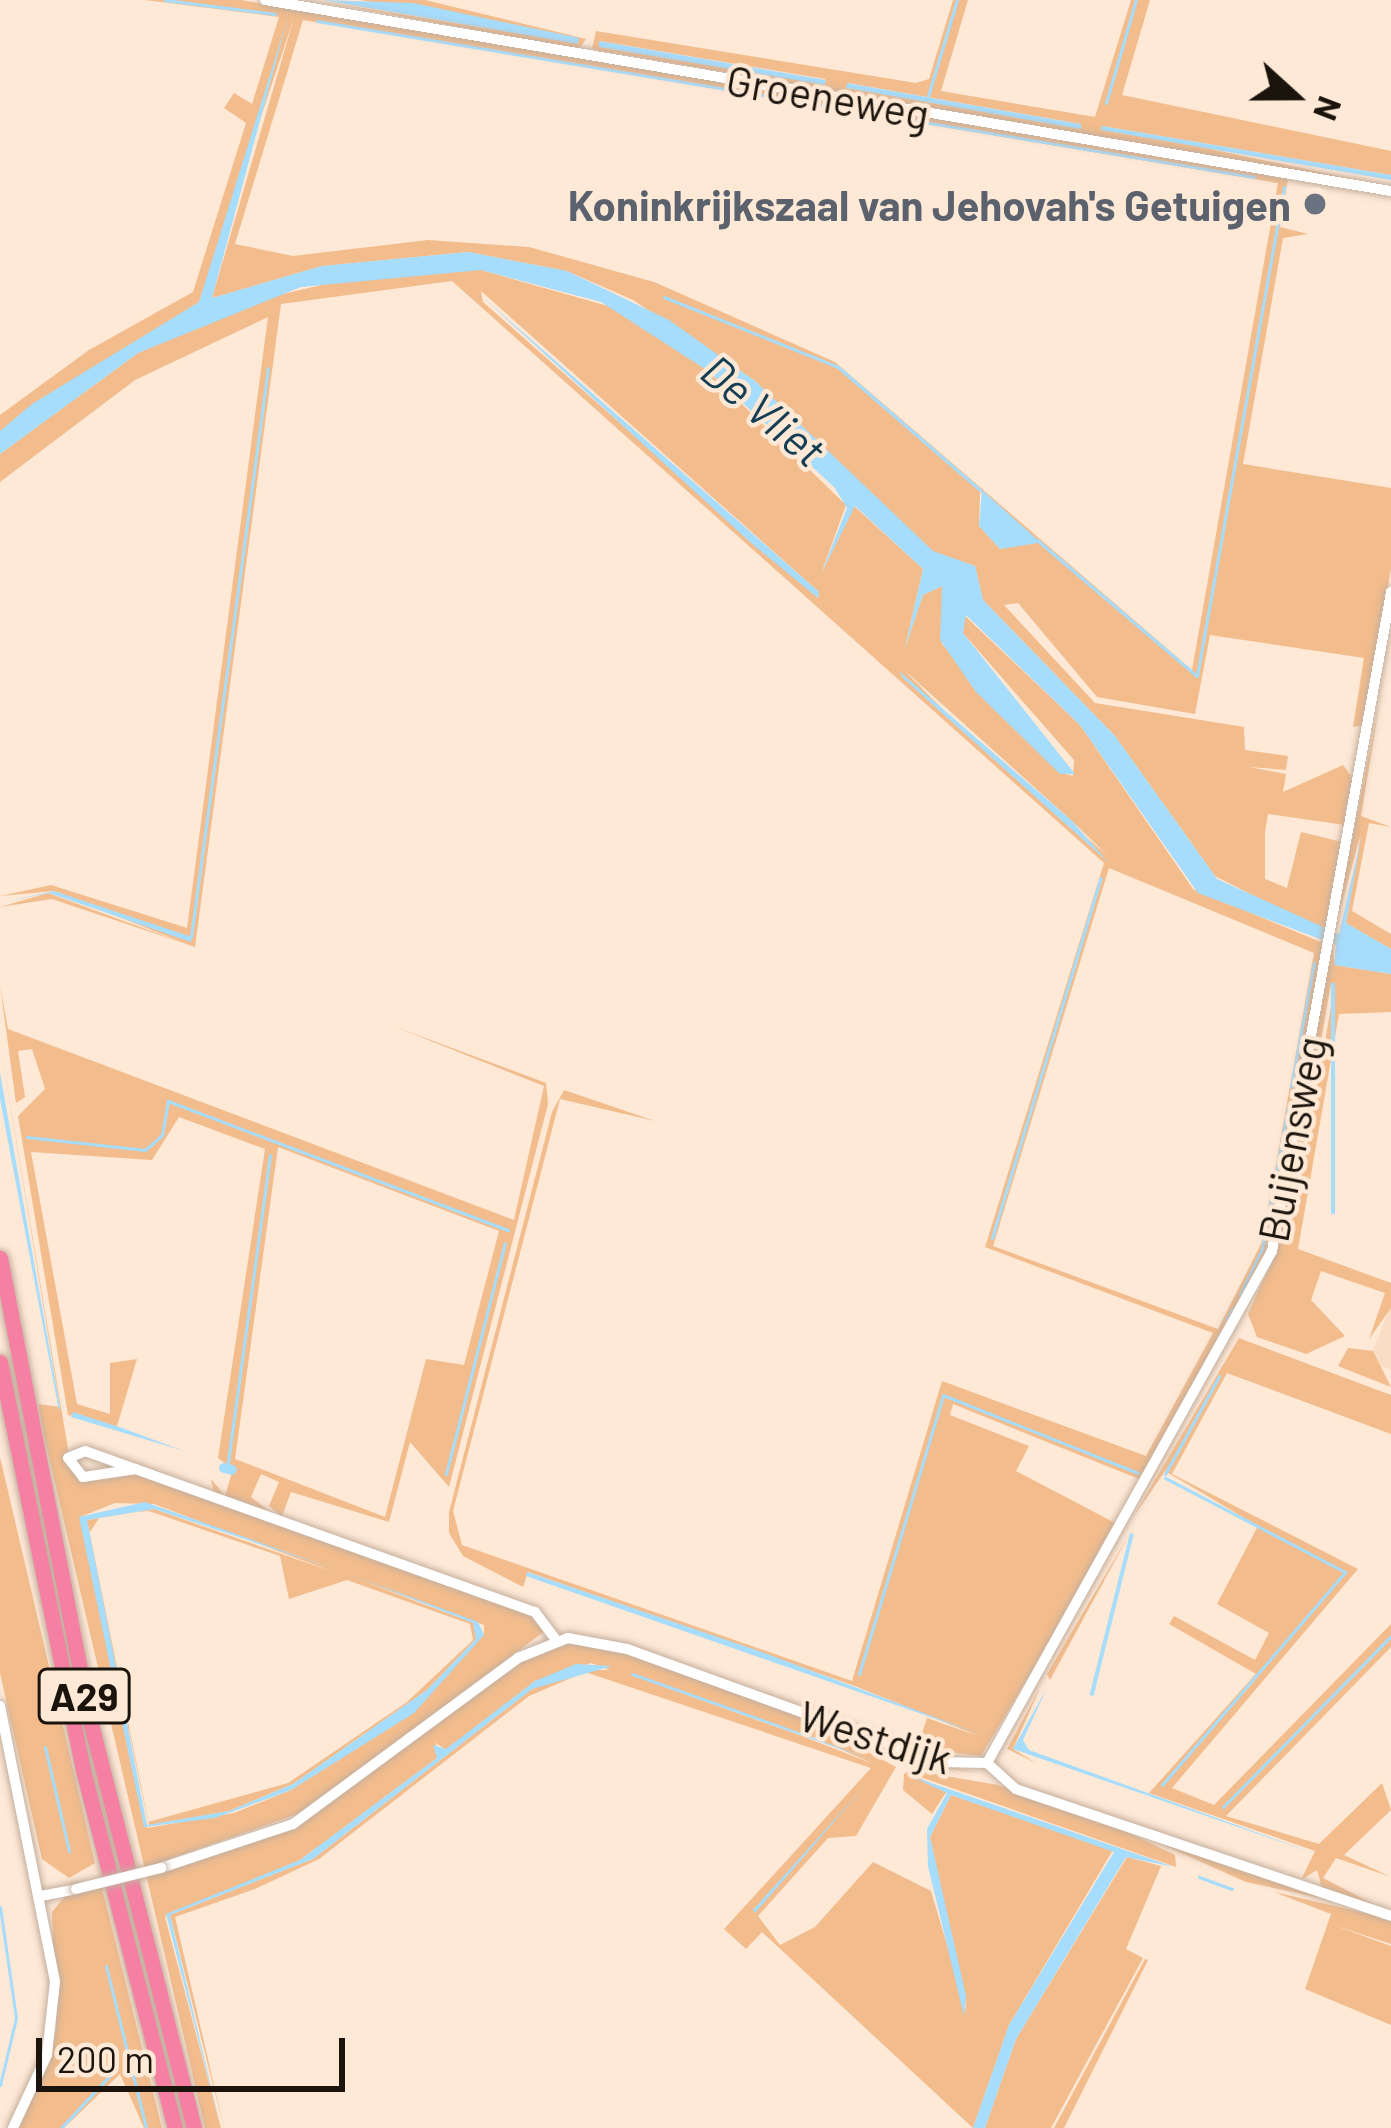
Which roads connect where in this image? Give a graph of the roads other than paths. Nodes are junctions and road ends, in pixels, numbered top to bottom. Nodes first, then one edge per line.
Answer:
1 (265, 0) edge
2 (1391, 191) edge
3 (1391, 592) edge
4 (0, 1258) edge
5 (0, 1363) edge
6 (0, 1404) edge
7 (12, 1430) junction
8 (136, 1469) junction
9 (556, 1641) junction
10 (0, 1706) edge
11 (987, 1762) junction
12 (41, 1896) junction
13 (1391, 1916) edge
14 (13, 2128) edge
15 (175, 2128) edge
16 (194, 2128) edge

1 - 2 street, Groeneweg
3 - 11 street, Buijensweg
4 - 16 highway, A29
5 - 7 highway, A29
6 - 7 highway, A29
7 - 15 highway, A29
8 - 8 street
8 - 9 street
9 - 11 street, Westdijk
9 - 12 street, bridge
10 - 12 street
11 - 13 street, Westdijk
12 - 14 street

